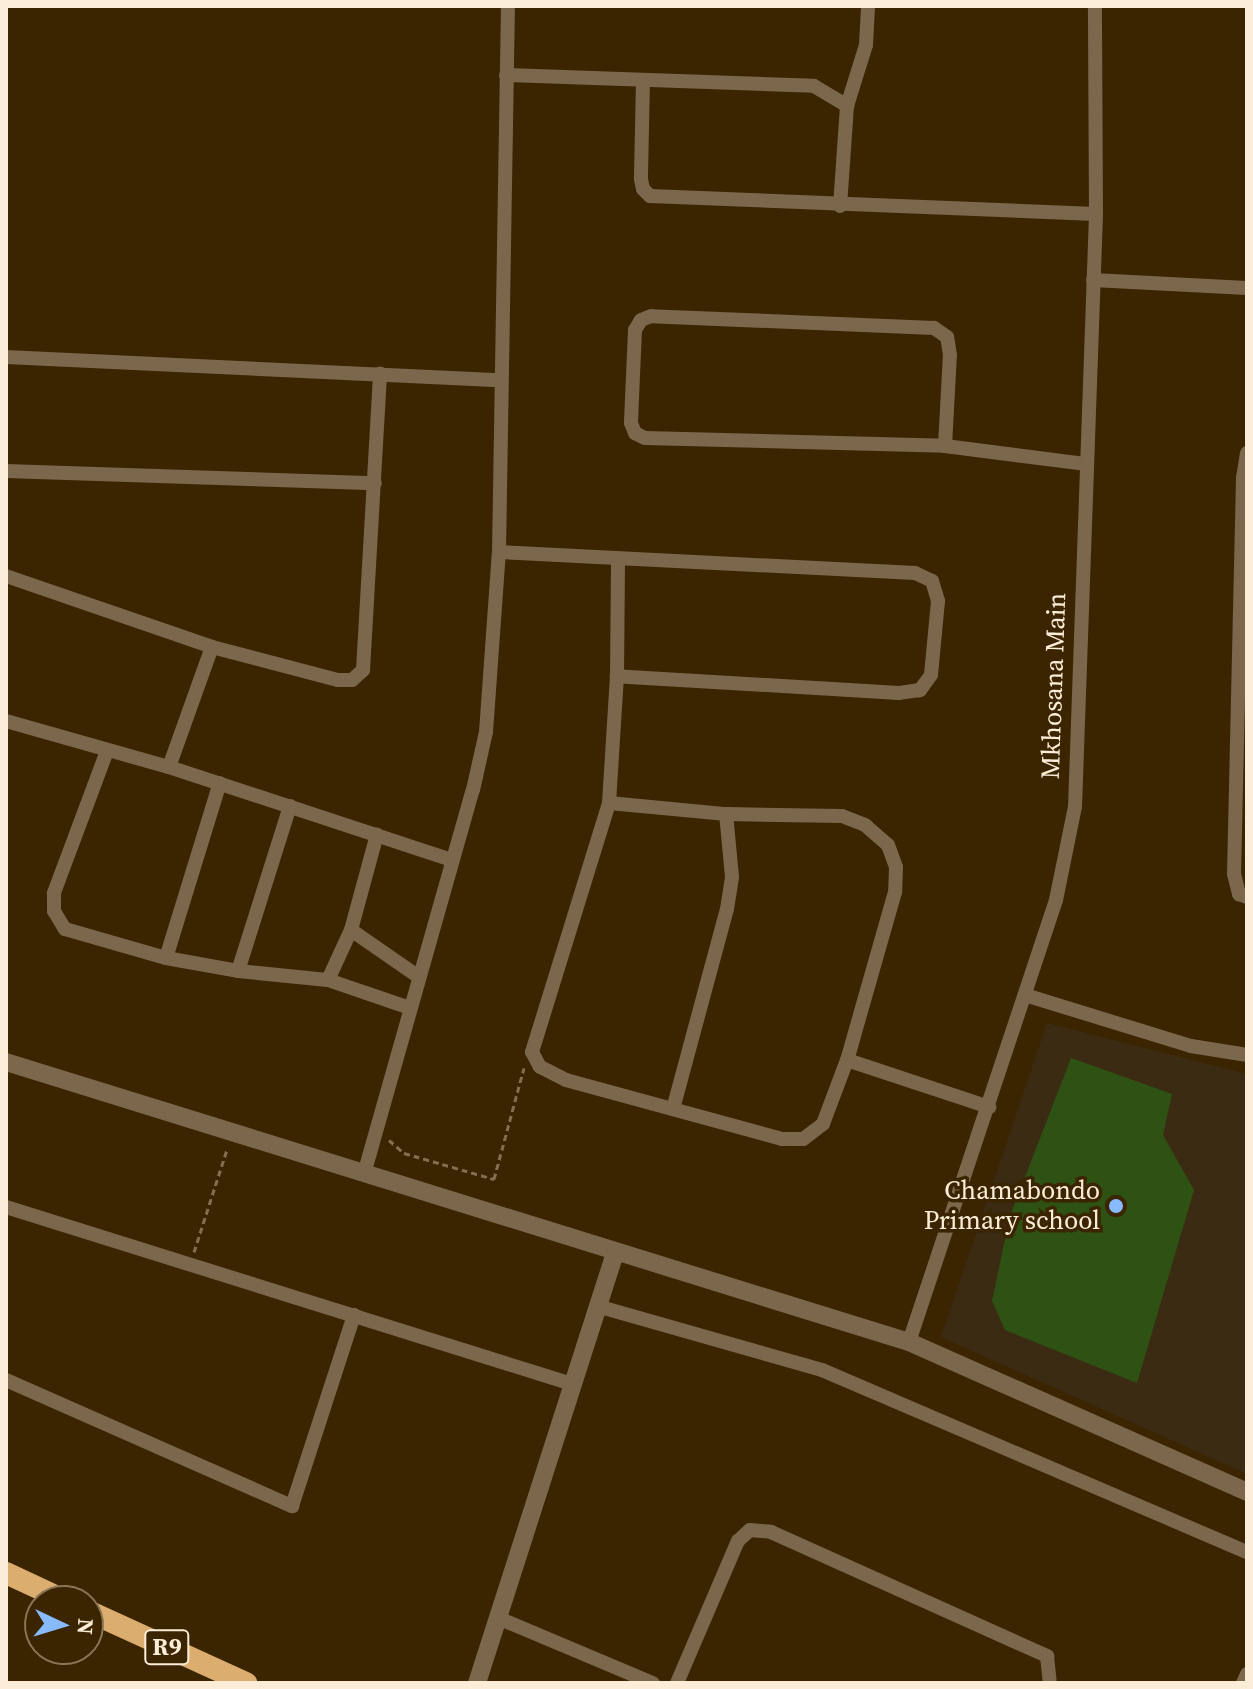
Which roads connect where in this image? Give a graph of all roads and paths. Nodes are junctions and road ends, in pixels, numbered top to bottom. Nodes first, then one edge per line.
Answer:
1 (508, 6) edge
2 (868, 6) edge
3 (1095, 6) edge
4 (506, 75) junction
5 (643, 80) junction
6 (847, 106) junction
7 (840, 206) junction
8 (1096, 214) junction
9 (1093, 280) junction
10 (1247, 288) edge
11 (6, 357) edge
12 (380, 373) junction
13 (499, 380) junction
14 (945, 446) junction
15 (1247, 453) edge
16 (1085, 464) junction
17 (6, 471) edge
18 (375, 483) junction
19 (499, 552) junction
20 (618, 560) junction
21 (6, 576) edge
22 (212, 647) junction
23 (617, 676) junction
24 (6, 721) edge
25 (107, 751) junction
26 (169, 767) junction
27 (220, 783) junction
28 (609, 803) junction
29 (290, 806) junction
30 (726, 814) junction
31 (377, 834) junction
32 (452, 860) junction
33 (1247, 897) edge
34 (351, 930) junction
35 (166, 958) junction
36 (238, 971) junction
37 (419, 977) junction
38 (328, 980) junction
39 (1025, 995) junction
40 (410, 1008) junction
41 (532, 1052) junction
42 (1247, 1055) edge
43 (847, 1060) junction
44 (6, 1062) edge
45 (989, 1107) junction
46 (673, 1109) junction
47 (233, 1133) junction
48 (375, 1133) junction
49 (364, 1174) junction
50 (6, 1207) edge
51 (615, 1252) junction
52 (190, 1264) junction
53 (597, 1306) junction
54 (354, 1315) junction
55 (909, 1342) junction
56 (6, 1380) edge
57 (572, 1384) junction
58 (1247, 1492) edge
59 (1247, 1552) edge
60 (6, 1573) edge
61 (32, 1585) edge
62 (104, 1618) edge
63 (498, 1618) junction
64 (1247, 1674) edge
65 (246, 1683) edge
66 (477, 1683) edge
67 (653, 1683) edge
68 (677, 1683) edge
69 (1050, 1683) edge
70 (1243, 1683) edge

1 - 4 street
2 - 6 street
3 - 8 street, Mkhosana Main
4 - 5 street
4 - 13 street
5 - 6 street
5 - 7 street
6 - 7 street
7 - 8 street
8 - 9 street, Mkhosana Main
9 - 10 street
9 - 16 street, Mkhosana Main
11 - 12 street
12 - 13 street
12 - 18 street
13 - 19 street
14 - 14 street
14 - 16 street
15 - 33 street
16 - 39 street, Mkhosana Main
17 - 18 street
18 - 22 street
19 - 20 street
19 - 32 street
20 - 23 street
20 - 23 street
21 - 22 street
22 - 26 street
23 - 28 street
24 - 25 street
25 - 26 street
25 - 35 street
26 - 27 street
27 - 29 street
27 - 35 street
28 - 30 street
28 - 41 street
29 - 31 street
29 - 36 street
30 - 43 street
30 - 46 street
31 - 32 street
31 - 34 street
32 - 37 street
34 - 37 street
34 - 38 street
35 - 36 street
36 - 38 street
37 - 40 street
38 - 40 street
39 - 42 street
39 - 45 street, Mkhosana Main
40 - 48 street
41 - 46 street
41 - 48 path
43 - 45 street
43 - 46 street
44 - 47 street
45 - 55 street, Mkhosana Main
47 - 49 street
47 - 52 path
48 - 49 street
49 - 51 street
50 - 52 street
51 - 53 street
51 - 55 street
52 - 54 street
53 - 57 street
53 - 59 street
54 - 56 street
54 - 57 street
55 - 58 street
57 - 63 street
60 - 61 highway
62 - 65 highway, R9
63 - 66 street
63 - 67 street
64 - 70 street
68 - 69 street

